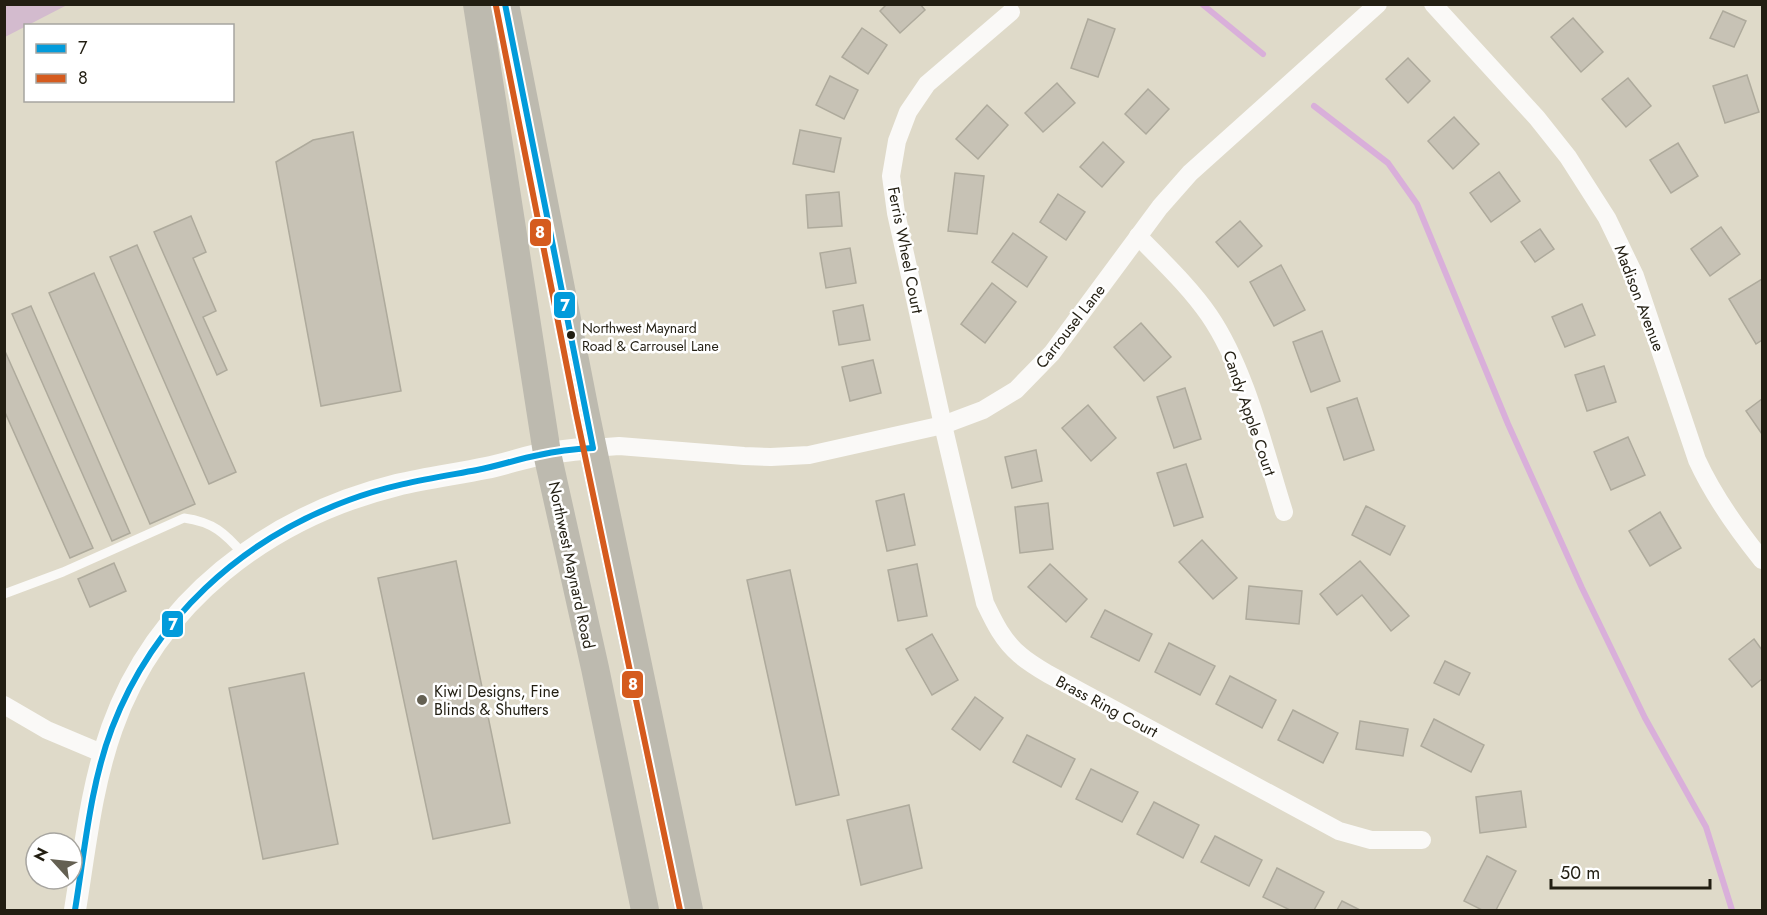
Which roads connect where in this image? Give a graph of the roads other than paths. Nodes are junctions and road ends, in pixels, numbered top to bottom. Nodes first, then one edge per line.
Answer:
1 (477, 4) edge
2 (505, 4) edge
3 (1378, 4) edge
4 (1433, 4) edge
5 (1011, 12) dead end
6 (1138, 236) junction
7 (943, 425) junction
8 (593, 448) junction
9 (547, 453) junction
10 (1284, 512) dead end
11 (243, 554) junction
12 (1762, 560) edge
13 (4, 594) edge
14 (4, 705) edge
15 (104, 754) junction
16 (1422, 840) dead end
17 (75, 910) edge
18 (645, 910) edge
19 (689, 910) edge

1 - 9 main road, Northwest Maynard Road
2 - 8 main road
3 - 6 street, Carrousel Lane
4 - 12 street, Madison Avenue
5 - 7 street, Ferris Wheel Court
6 - 7 street, Carrousel Lane
6 - 10 street, Candy Apple Court
7 - 8 street, Carrousel Lane
7 - 16 street, Brass Ring Court
8 - 9 street
8 - 19 main road
9 - 11 street
9 - 18 main road, Northwest Maynard Road
11 - 13 lane
11 - 15 street
14 - 15 street
15 - 17 street

